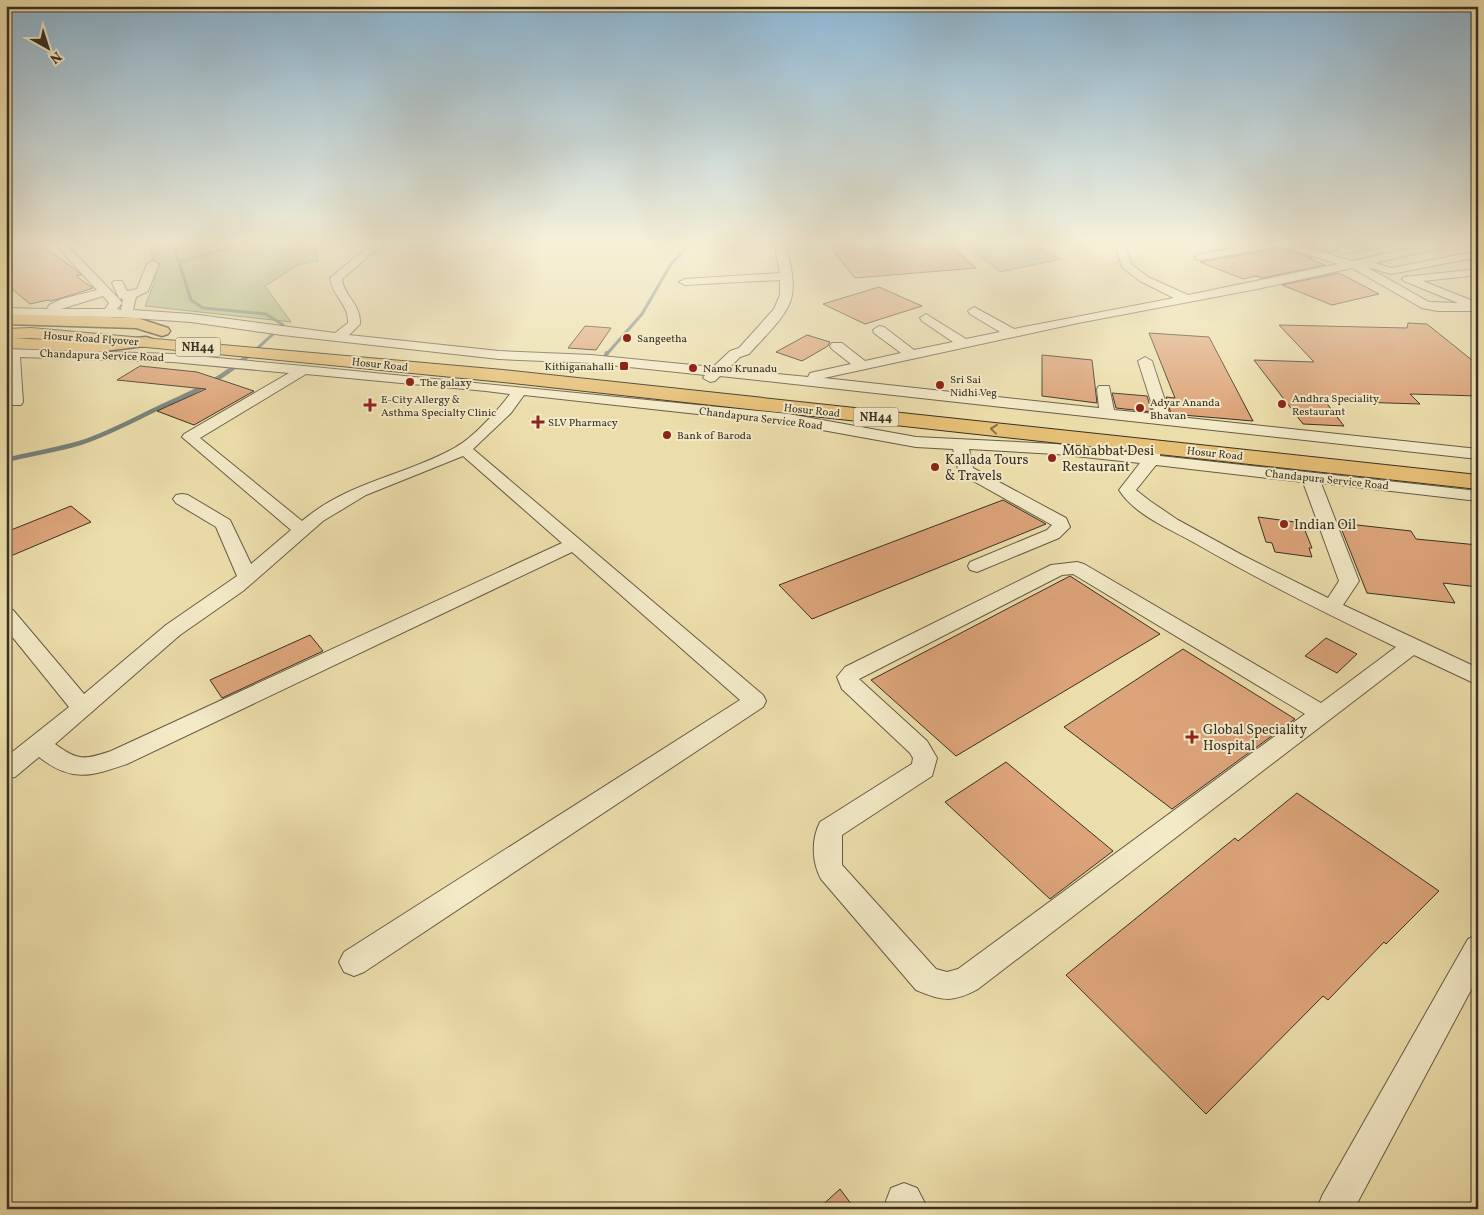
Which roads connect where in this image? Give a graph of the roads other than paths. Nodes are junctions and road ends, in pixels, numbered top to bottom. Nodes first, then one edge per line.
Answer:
1 (78, 299) edge
2 (111, 299) edge
3 (129, 299) edge
4 (347, 299) edge
5 (785, 299) edge
6 (1186, 299) edge
7 (1416, 299) edge
8 (1457, 299) edge
9 (974, 311) dead end
10 (6, 312) edge
11 (47, 312) junction
12 (126, 314) junction
13 (926, 318) dead end
14 (6, 319) edge
15 (6, 324) edge
16 (102, 326) junction
17 (879, 330) dead end
18 (162, 331) junction
19 (1011, 333) junction
20 (6, 334) edge
21 (293, 336) junction
22 (338, 337) junction
23 (146, 342) junction
24 (964, 344) junction
25 (837, 346) dead end
26 (9, 349) edge
27 (260, 352) junction
28 (912, 355) junction
29 (1145, 361) dead end
30 (861, 366) junction
31 (304, 370) junction
32 (710, 378) junction
33 (801, 380) junction
34 (1104, 389) dead end
35 (520, 391) junction
36 (16, 402) dead end
37 (1107, 415) junction
38 (1164, 420) junction
39 (960, 445) junction
40 (464, 449) junction
41 (1152, 453) junction
42 (1478, 454) edge
43 (1478, 464) edge
44 (1310, 477) junction
45 (1478, 482) edge
46 (1478, 496) edge
47 (182, 499) dead end
48 (302, 530) junction
49 (575, 544) junction
50 (977, 566) dead end
51 (246, 578) junction
52 (1331, 608) junction
53 (6, 615) edge
54 (1412, 646) junction
55 (1478, 677) edge
56 (83, 708) junction
57 (1322, 714) junction
58 (39, 744) junction
59 (6, 770) edge
60 (1478, 948) edge
61 (354, 962) dead end
62 (1335, 1209) edge

1 - 11 street
2 - 16 street
3 - 12 street
4 - 22 street
5 - 32 street
6 - 19 street
7 - 8 street
9 - 19 street
10 - 11 street
11 - 16 street
12 - 16 street
12 - 21 street
13 - 24 street
14 - 18 main road
15 - 16 highway, Hosur Road Flyover / NH44
16 - 18 highway, Hosur Road Flyover / NH44
16 - 20 highway, Hosur Road Flyover / NH44
16 - 23 highway, Hosur Road Flyover / NH44
17 - 28 street
18 - 27 highway, Hosur Road / NH44
19 - 24 street
21 - 22 street
21 - 27 highway, Hosur Road / NH44
21 - 32 highway, Hosur Road / NH44
22 - 32 street
23 - 26 main road
23 - 27 highway, Hosur Road / NH44
24 - 28 street
25 - 30 street
26 - 27 street, Chandapura Service Road
26 - 36 street
27 - 31 street, Chandapura Service Road
41 -> 27 highway, Hosur Road / NH44
28 - 30 street
29 - 38 street
30 - 33 street
31 - 35 street, Chandapura Service Road
31 - 48 street
32 - 33 street
32 - 43 highway, Hosur Road / NH44
33 - 37 street
34 - 37 street
35 - 39 street, Chandapura Service Road
35 - 40 street
37 - 38 street
38 - 42 street
39 - 41 street, Chandapura Service Road
39 - 50 street
40 - 48 street
40 - 49 street
41 - 44 street, Chandapura Service Road
41 - 45 highway, Hosur Road / NH44
41 - 52 street
44 - 46 street, Chandapura Service Road
44 - 52 street
47 - 51 street
48 - 51 street
49 - 58 street
49 - 61 street
51 - 56 street
52 - 54 street
53 - 56 street
54 - 55 street
54 - 57 street
56 - 58 street
57 - 57 street
58 - 59 street
60 - 62 street

